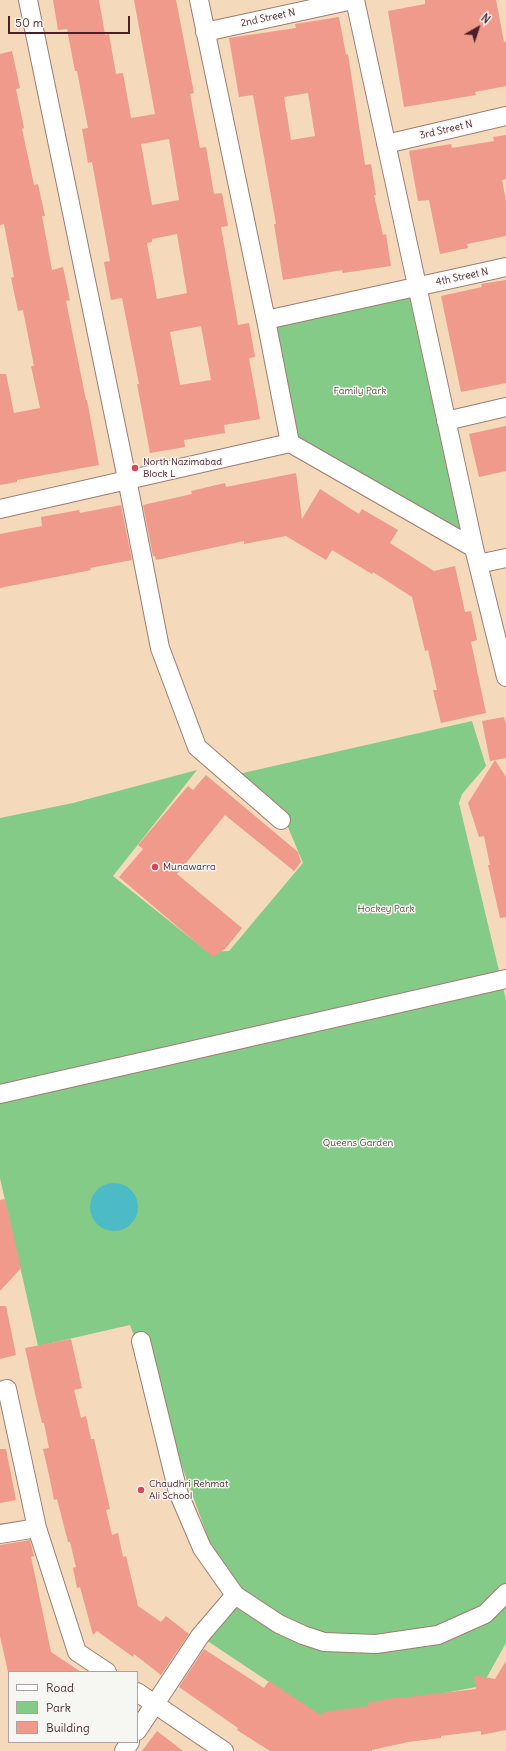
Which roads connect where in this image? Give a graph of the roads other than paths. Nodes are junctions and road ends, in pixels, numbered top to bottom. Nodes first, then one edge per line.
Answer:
1 (28, 0) edge
2 (199, 0) edge
3 (354, 0) edge
4 (205, 32) junction
5 (506, 116) edge
6 (386, 144) junction
7 (506, 267) edge
8 (417, 287) junction
9 (266, 320) junction
10 (506, 407) edge
11 (446, 421) junction
12 (290, 442) junction
13 (127, 479) junction
14 (0, 509) edge
15 (476, 556) junction
16 (506, 558) edge
17 (506, 677) edge
18 (281, 820) dead end
19 (506, 979) edge
20 (0, 1094) edge
21 (141, 1341) dead end
22 (4, 1390) edge
23 (38, 1528) junction
24 (0, 1534) edge
25 (506, 1593) edge
26 (235, 1594) junction
27 (106, 1671) edge
28 (138, 1693) edge
29 (155, 1704) junction
30 (138, 1730) edge
31 (224, 1751) edge

1 - 13 street
2 - 4 street
3 - 4 street, 2nd Street N
3 - 6 street
4 - 9 street
5 - 6 street, 3rd Street N
6 - 8 street
7 - 8 street, 4th Street N
8 - 9 street, 4th Street N
8 - 11 street
9 - 12 street
10 - 11 street
11 - 15 street
12 - 13 street
12 - 15 street
13 - 14 street
13 - 18 street
15 - 16 street
15 - 17 street
19 - 20 street
21 - 26 street
22 - 23 street
23 - 24 street
23 - 27 street
25 - 26 street
26 - 29 street
28 - 29 street
29 - 30 street
29 - 31 street

